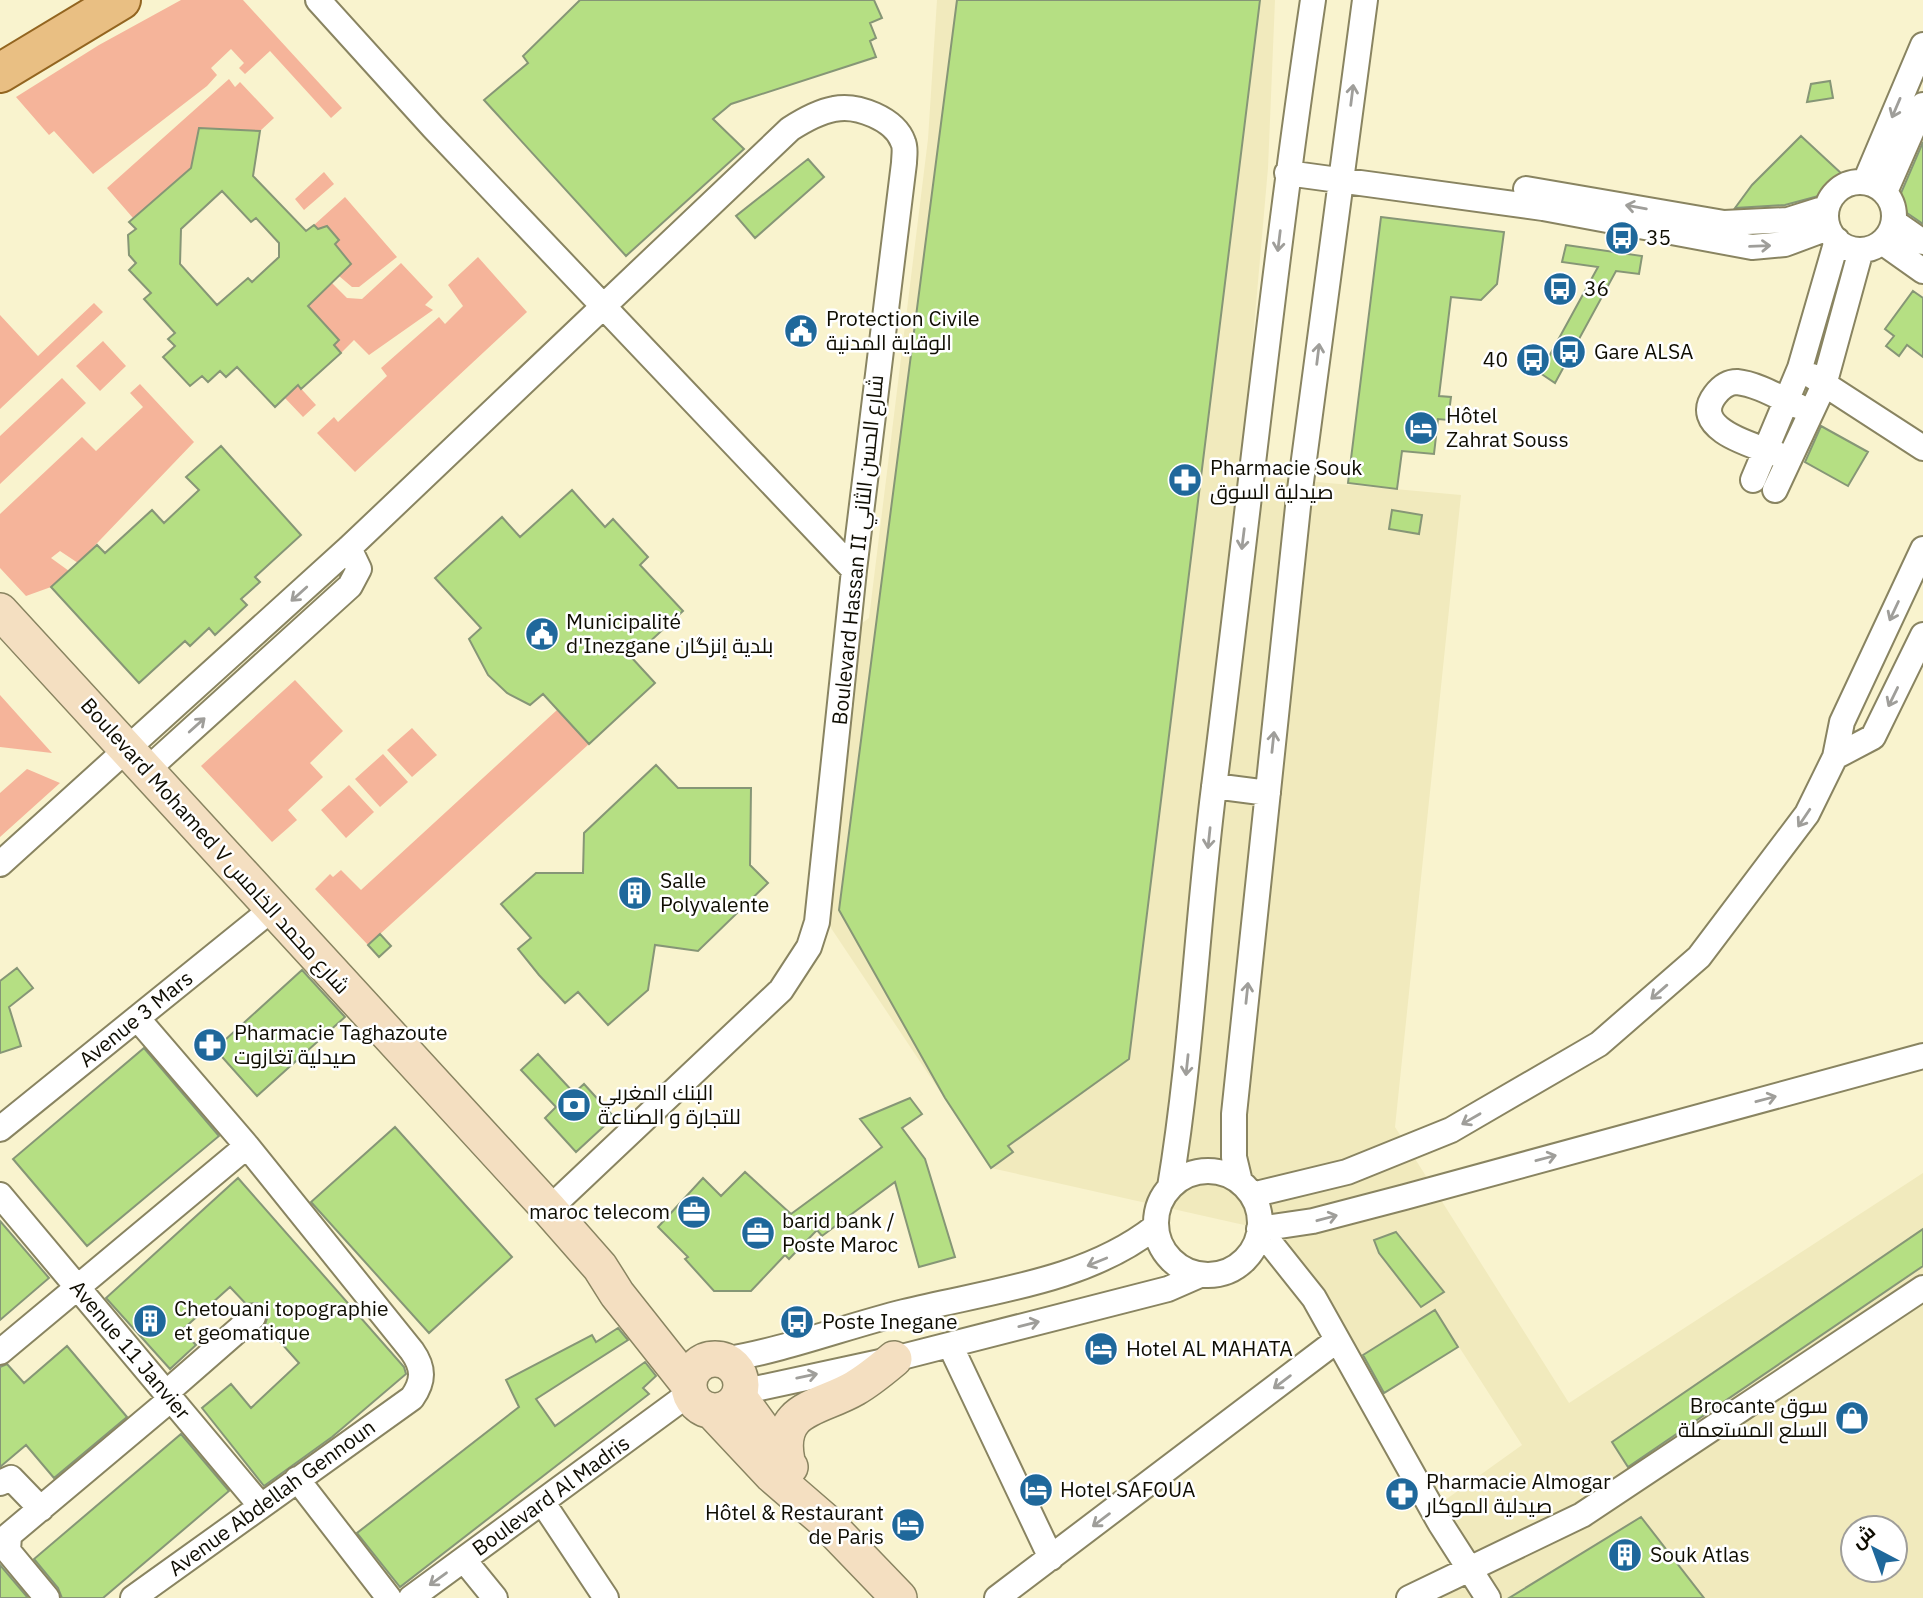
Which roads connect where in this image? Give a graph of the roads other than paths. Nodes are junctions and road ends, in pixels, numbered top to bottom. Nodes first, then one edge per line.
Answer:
1 (76, 0) edge
2 (121, 0) edge
3 (318, 0) edge
4 (1313, 0) edge
5 (1365, 0) edge
6 (1923, 45) edge
7 (0, 47) edge
8 (0, 73) edge
9 (1923, 105) edge
10 (1289, 164) junction
11 (1342, 171) junction
12 (1875, 187) junction
13 (1830, 226) junction
14 (1879, 238) junction
15 (1923, 242) edge
16 (1923, 271) edge
17 (602, 306) junction
18 (1800, 368) junction
19 (1824, 385) junction
20 (1785, 400) junction
21 (1811, 411) junction
22 (1923, 448) edge
23 (1764, 450) junction
24 (1790, 459) junction
25 (1923, 549) edge
26 (854, 570) junction
27 (0, 611) edge
28 (1923, 635) edge
29 (1835, 757) junction
30 (137, 761) junction
31 (1214, 786) junction
32 (1268, 793) junction
33 (0, 864) edge
34 (272, 909) junction
35 (136, 1018) junction
36 (1923, 1056) edge
37 (0, 1129) edge
38 (247, 1146) junction
39 (1170, 1187) junction
40 (1246, 1189) junction
41 (0, 1195) edge
42 (549, 1209) junction
43 (1155, 1227) junction
44 (1259, 1229) junction
45 (1200, 1275) junction
46 (78, 1287) junction
47 (1923, 1288) edge
48 (253, 1317) dead end
49 (1336, 1341) junction
50 (950, 1345) junction
51 (0, 1352) edge
52 (894, 1359) junction
53 (715, 1386) junction
54 (168, 1396) junction
55 (787, 1461) junction
56 (297, 1479) junction
57 (0, 1483) edge
58 (544, 1503) junction
59 (260, 1505) junction
60 (41, 1509) junction
61 (824, 1520) junction
62 (1051, 1558) junction
63 (464, 1560) junction
64 (1469, 1570) junction
65 (47, 1598) edge
66 (132, 1598) edge
67 (390, 1598) edge
68 (411, 1598) edge
69 (495, 1598) edge
70 (606, 1598) edge
71 (899, 1598) edge
72 (997, 1598) edge
73 (1409, 1598) edge
74 (1488, 1598) edge

1 - 7 main road
2 - 8 main road
3 - 17 street
4 - 10 street
11 -> 5 street
6 -> 12 street
9 - 12 street
10 - 11 street
10 -> 31 street
11 - 13 street
32 -> 11 street
12 - 13 street
12 - 14 street
13 - 14 street
13 - 18 street
14 - 15 street
14 - 16 street
14 - 19 street
17 - 26 street
17 - 26 street, Boulevard Hassan II شارع الحسن الثاني
17 - 30 street, Boulevard Hassan II شارع الحسن الثاني
18 - 19 street
18 - 20 street
19 - 21 street
19 - 22 street
20 - 21 street
20 - 23 street
20 - 23 street
21 - 24 street
23 - 24 street
23 - 24 street
25 -> 29 street
26 - 42 street, Boulevard Hassan II شارع الحسن الثاني
27 - 30 street, Boulevard Mohamed V شارع محمد الخامس
28 -> 29 street
29 -> 40 street
30 - 33 street, Boulevard Hassan II شارع الحسن الثاني
30 - 34 street, Boulevard Mohamed V شارع محمد الخامس
31 - 32 street
31 -> 39 street
40 -> 32 street
34 - 35 street, Avenue 3 Mars
34 - 42 street, Boulevard Mohamed V شارع محمد الخامس
35 - 37 street, Avenue 3 Mars
35 - 38 street
44 -> 36 street
38 - 46 street
38 - 56 street, Avenue Abdellah Gennoun
39 - 40 street
39 - 43 street
40 - 44 street
41 - 46 street, Avenue 11 Janvier
42 - 53 street, Boulevard Mohamed V شارع محمد الخامس
43 - 45 street
43 -> 53 street
44 - 45 street
44 - 49 street
50 -> 45 street
46 - 51 street
46 - 54 street, Avenue 11 Janvier
47 - 64 street
48 - 54 street
49 -> 62 street
49 - 64 street
50 - 52 street
50 - 62 street
53 -> 52 street
52 - 55 street
53 - 55 street, Boulevard Mohamed V شارع محمد الخامس
53 - 58 street, Boulevard Al Madris
53 - 61 street, Boulevard Mohamed V شارع محمد الخامس
54 - 59 street, Avenue 11 Janvier
54 - 60 street
55 - 61 street, Boulevard Mohamed V شارع محمد الخامس
56 - 59 street, Avenue Abdellah Gennoun
56 - 67 street
57 - 60 street
58 - 63 street, Boulevard Al Madris
58 - 70 street
59 - 66 street, Avenue Abdellah Gennoun
60 - 65 street
61 - 71 street, Boulevard Mohamed V شارع محمد الخامس
62 - 72 street
63 -> 68 street, Boulevard Al Madris
63 - 69 street
64 - 73 street
64 - 74 street

